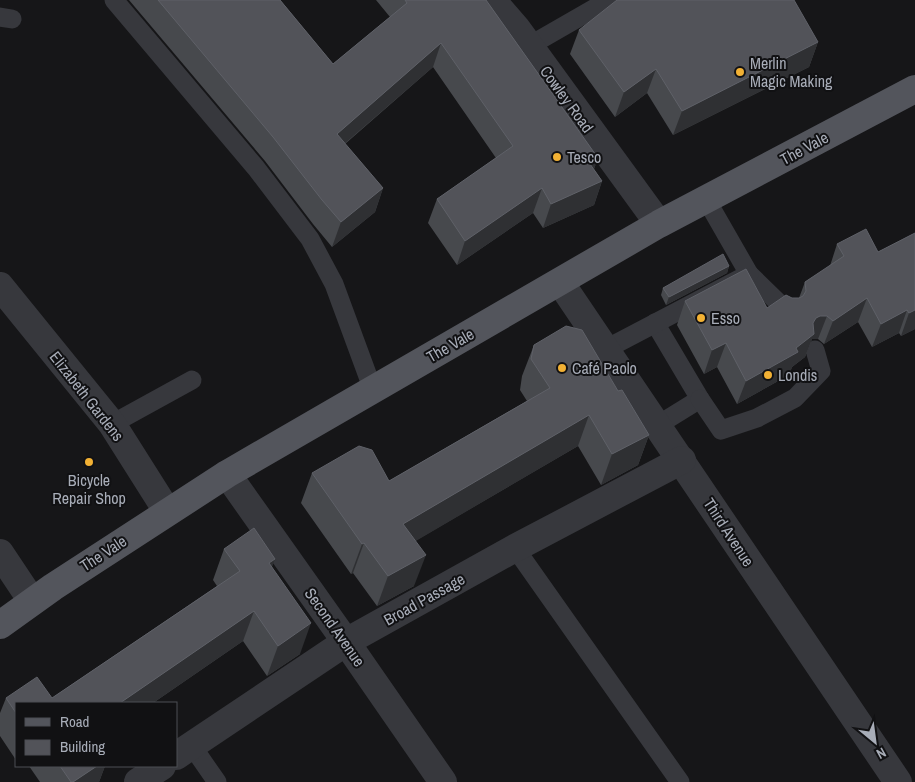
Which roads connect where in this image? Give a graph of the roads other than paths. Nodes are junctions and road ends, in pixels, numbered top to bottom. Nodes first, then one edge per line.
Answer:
1 (114, 0) edge
2 (492, 0) edge
3 (609, 0) edge
4 (529, 46) junction
5 (915, 89) edge
6 (706, 199) junction
7 (659, 224) junction
8 (749, 274) junction
9 (560, 282) junction
10 (0, 286) edge
11 (787, 311) edge
12 (655, 323) junction
13 (606, 349) junction
14 (815, 350) edge
15 (192, 380) dead end
16 (373, 390) junction
17 (700, 399) junction
18 (112, 424) junction
19 (658, 425) junction
20 (682, 460) junction
21 (227, 474) junction
22 (167, 511) junction
23 (516, 548) junction
24 (0, 554) edge
25 (32, 601) junction
26 (0, 625) edge
27 (346, 642) junction
28 (184, 751) edge
29 (160, 767) edge
30 (138, 782) edge
31 (217, 782) edge
32 (443, 782) edge
33 (680, 782) edge
34 (898, 782) edge

1 - 16 lane
2 - 4 street, Cowley Road
3 - 4 lane
4 - 7 street, Cowley Road
5 - 6 main road, The Vale
6 - 7 main road, The Vale
6 - 8 lane
7 - 9 main road, The Vale
8 - 11 lane
8 - 12 lane
9 - 13 street, Third Avenue
9 - 16 main road, The Vale
10 - 18 street, Elizabeth Gardens
12 - 13 lane
12 - 17 lane
13 - 19 street, Third Avenue
14 - 17 lane
15 - 18 lane
16 - 21 main road, The Vale
17 - 19 lane
18 - 22 street, Elizabeth Gardens
19 - 20 street, Third Avenue
20 - 23 street, Broad Passage
20 - 34 street, Third Avenue
21 - 22 main road, The Vale
21 - 27 street, Second Avenue
22 - 25 main road, The Vale
23 - 27 street, Broad Passage
23 - 33 lane
24 - 25 street
25 - 26 main road, The Vale
27 - 28 street, Broad Passage
27 - 32 street, Second Avenue
28 - 31 lane
29 - 30 street

